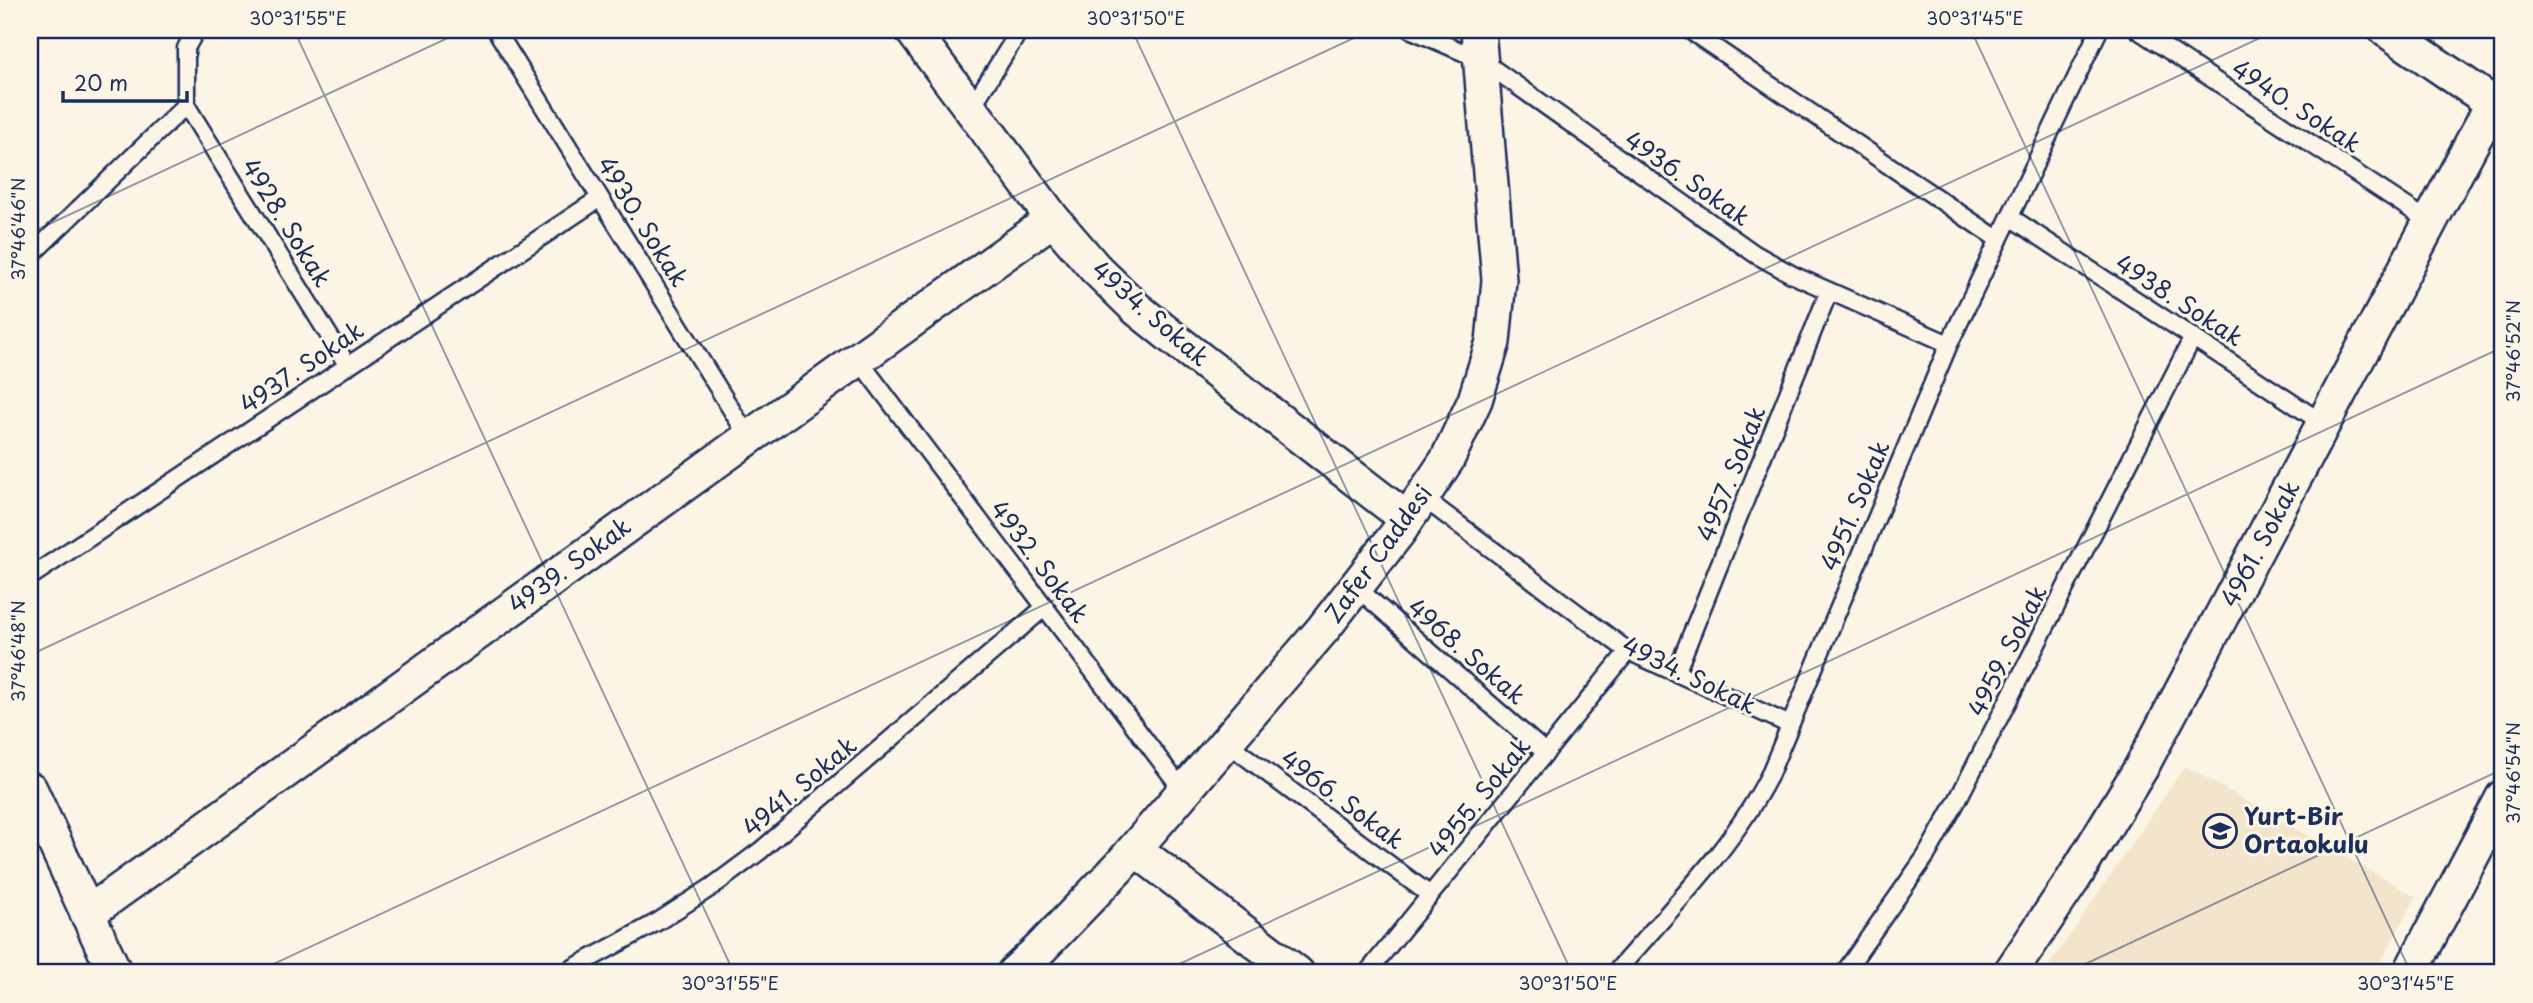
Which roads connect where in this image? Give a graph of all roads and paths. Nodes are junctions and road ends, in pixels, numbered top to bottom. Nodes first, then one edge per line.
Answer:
1 (196, 30) edge
2 (496, 30) edge
3 (912, 30) edge
4 (1020, 30) edge
5 (1412, 30) edge
6 (1689, 30) edge
7 (2099, 30) edge
8 (2138, 30) edge
9 (2386, 30) edge
10 (1479, 45) edge
11 (186, 105) junction
12 (2498, 106) edge
13 (971, 108) junction
14 (600, 198) junction
15 (2010, 217) junction
16 (1053, 219) junction
17 (2430, 222) junction
18 (1999, 240) junction
19 (30, 256) edge
20 (1829, 291) junction
21 (2193, 337) junction
22 (1949, 344) junction
23 (858, 359) junction
24 (348, 366) junction
25 (2324, 424) junction
26 (749, 438) junction
27 (1415, 508) junction
28 (30, 577) edge
29 (1356, 587) junction
30 (1045, 607) junction
31 (1628, 651) junction
32 (1676, 673) junction
33 (1790, 725) junction
34 (1226, 742) junction
35 (1546, 752) junction
36 (30, 789) edge
37 (1184, 793) junction
38 (2503, 797) edge
39 (1135, 849) junction
40 (1430, 895) junction
41 (87, 914) junction
42 (115, 973) edge
43 (564, 973) edge
44 (1014, 973) edge
45 (1297, 973) edge
46 (1367, 973) edge
47 (1615, 973) edge
48 (1844, 973) edge
49 (2010, 973) edge
50 (2410, 973) edge

1 - 11 lane
2 - 14 lane, 4930. Sokak
3 - 13 street, 4934. Sokak
4 - 13 lane
5 - 10 lane, 4936. Sokak
6 - 18 lane
7 - 15 lane, 4951. Sokak
8 - 17 lane, 4940. Sokak
9 - 12 street
10 - 20 lane, 4936. Sokak
10 - 27 street, Zafer Caddesi
11 - 19 lane
11 - 24 lane, 4928. Sokak
12 - 17 street, 4961. Sokak
13 - 16 street, 4934. Sokak
14 - 24 lane, 4937. Sokak
14 - 26 lane, 4930. Sokak
15 - 18 lane, 4951. Sokak
15 - 21 lane, 4938. Sokak
16 - 23 street, 4939. Sokak
16 - 27 street, 4934. Sokak
17 - 25 street, 4961. Sokak
18 - 22 lane, 4951. Sokak
20 - 22 lane, 4936. Sokak
20 - 32 lane, 4957. Sokak
21 - 25 lane, 4938. Sokak
21 - 48 lane, 4959. Sokak
22 - 33 lane, 4951. Sokak
23 - 26 street, 4939. Sokak
23 - 30 lane, 4932. Sokak
24 - 28 lane, 4937. Sokak
25 - 49 street, 4961. Sokak
26 - 41 street, 4939. Sokak
27 - 29 street, Zafer Caddesi
27 - 31 lane, 4934. Sokak
29 - 34 street, Zafer Caddesi
29 - 35 lane, 4968. Sokak
30 - 37 lane, 4932. Sokak
30 - 43 lane, 4941. Sokak
31 - 32 lane, 4934. Sokak
31 - 35 lane, 4955. Sokak
32 - 33 lane, 4934. Sokak
33 - 47 lane, 4951. Sokak
34 - 37 street, Zafer Caddesi
34 - 40 lane, 4966. Sokak
35 - 40 lane, 4955. Sokak
36 - 41 street
37 - 39 street, Zafer Caddesi
38 - 50 street
39 - 44 street, Zafer Caddesi
39 - 45 street
40 - 46 lane, 4955. Sokak
41 - 42 street

